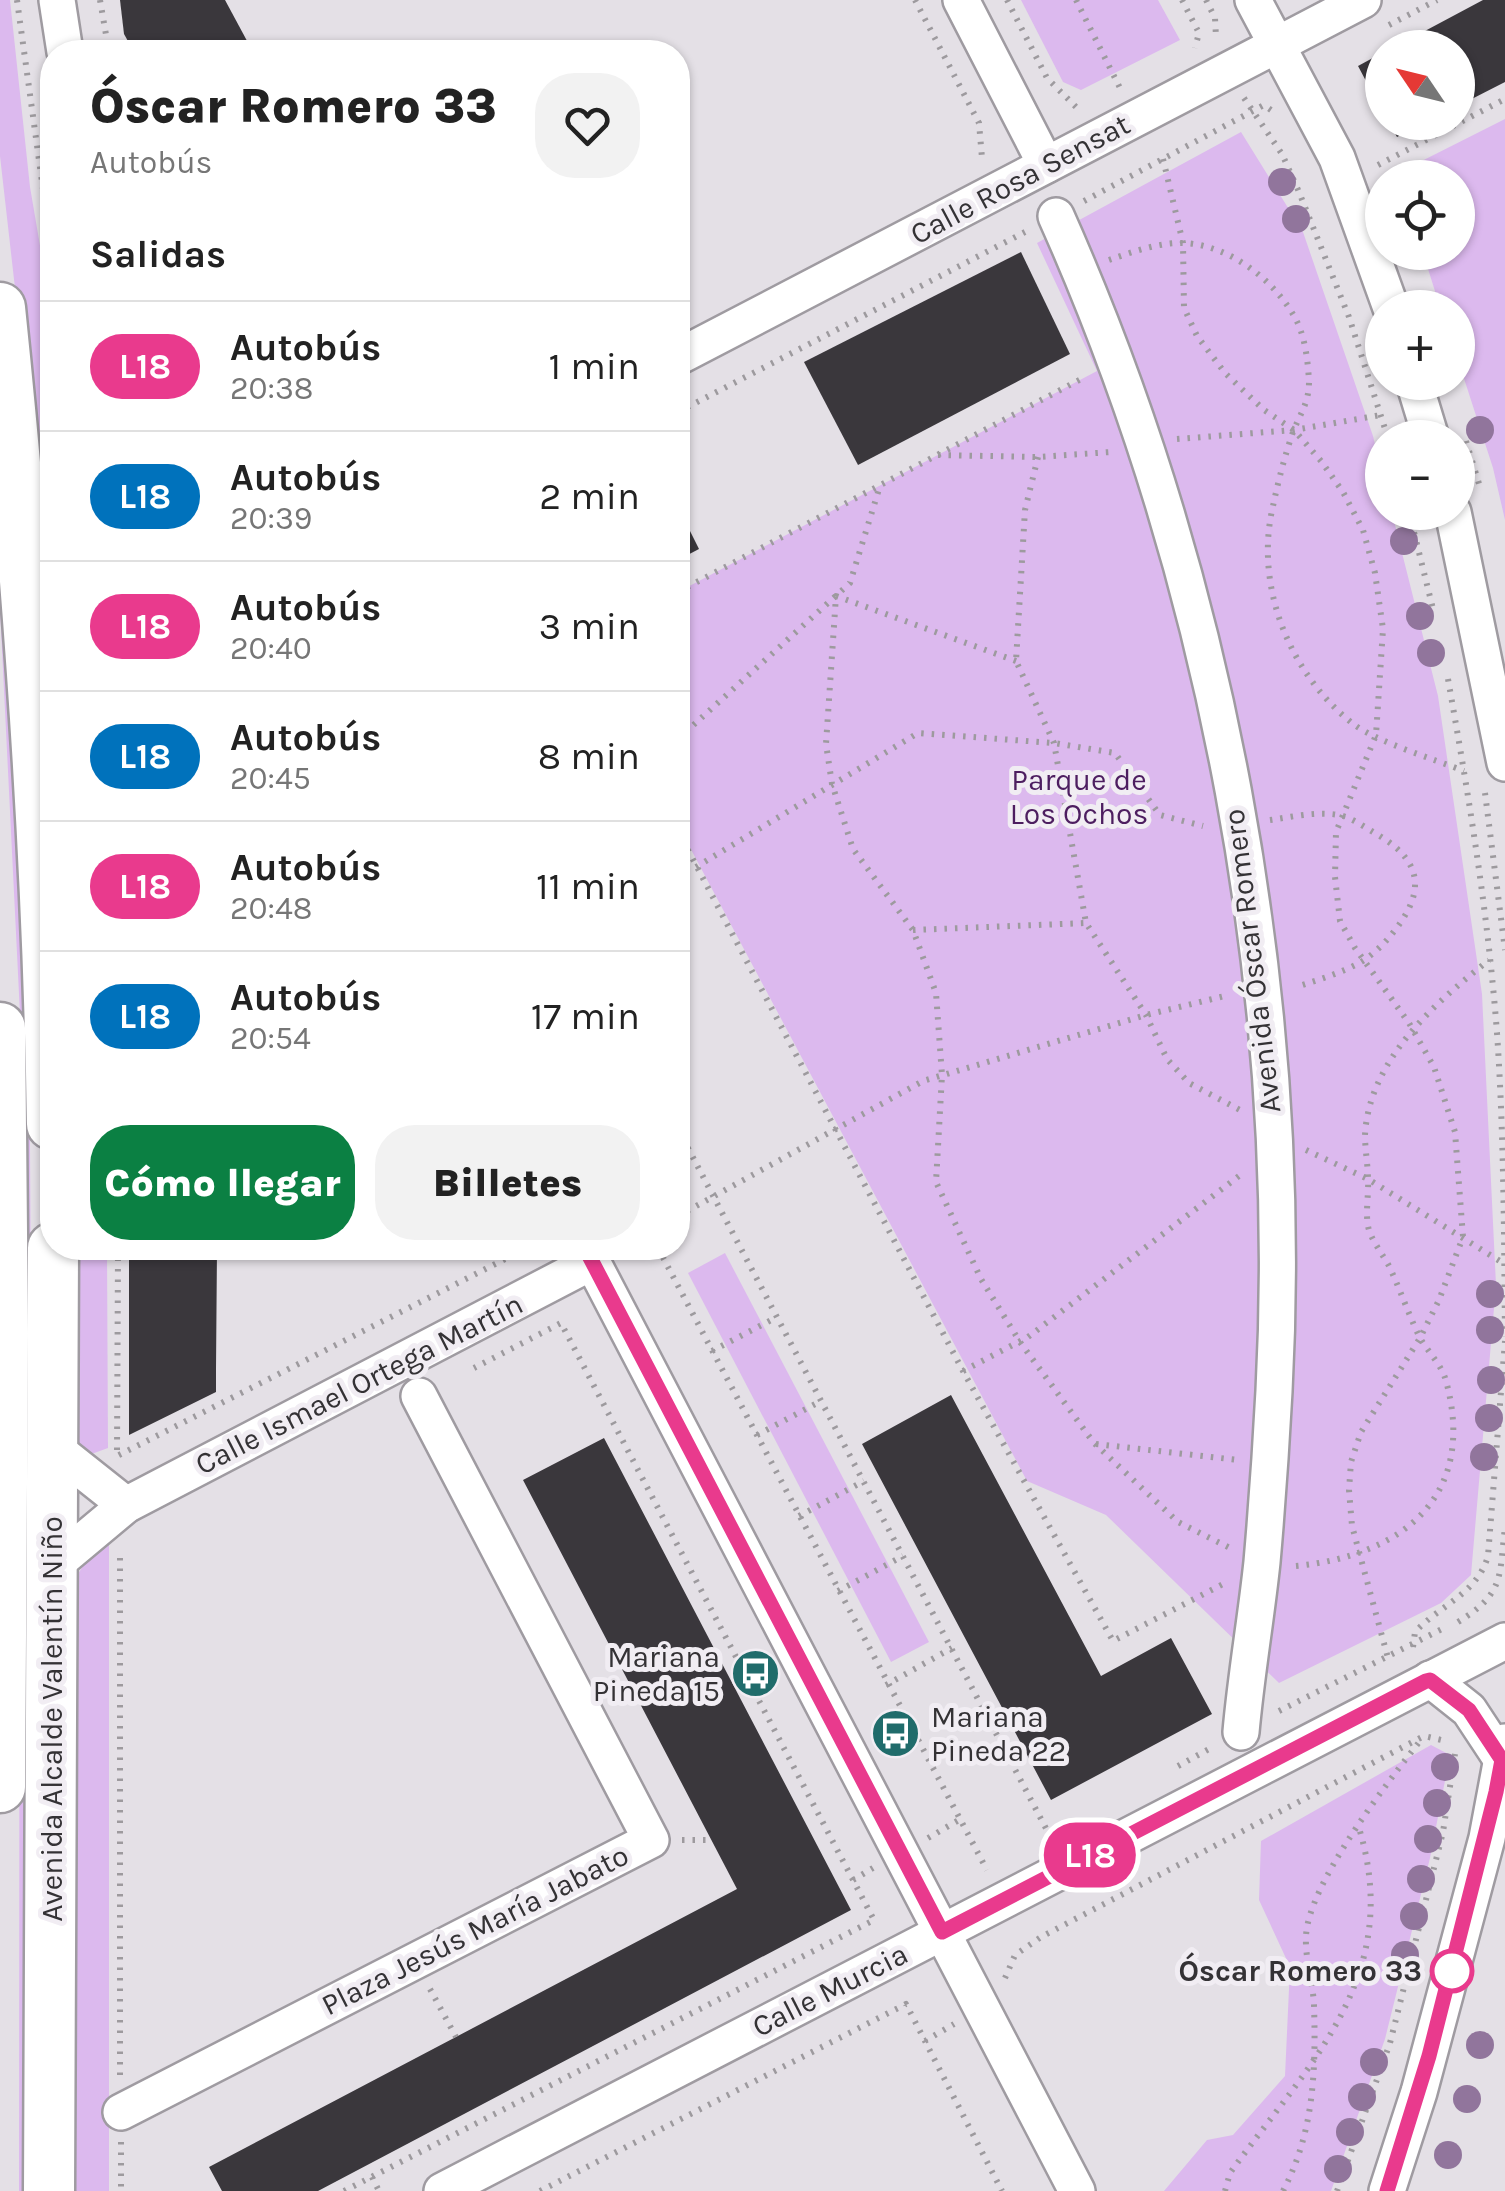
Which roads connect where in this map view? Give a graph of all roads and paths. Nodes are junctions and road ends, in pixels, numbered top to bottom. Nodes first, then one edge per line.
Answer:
1 (17, 0) edge
2 (57, 0) edge
3 (100, 0) edge
4 (916, 0) edge
5 (961, 0) edge
6 (1007, 0) edge
7 (1076, 0) edge
8 (1182, 0) edge
9 (1253, 0) edge
10 (1437, 0) edge
11 (1374, 14) edge
12 (63, 40) edge
13 (107, 40) edge
14 (1278, 44) junction
15 (1188, 55) dead end
16 (1229, 70) junction
17 (1137, 80) dead end
18 (1120, 89) junction
19 (1105, 95) dead end
20 (1505, 99) edge
21 (1090, 102) dead end
22 (1371, 151) dead end
23 (1163, 159) dead end
24 (1376, 160) edge
25 (1388, 160) edge
26 (1046, 166) junction
27 (40, 168) edge
28 (968, 168) dead end
29 (1056, 216) dead end
30 (1183, 243) junction
31 (1080, 269) junction
32 (1385, 290) edge
33 (0, 308) edge
34 (690, 351) edge
35 (1115, 362) junction
36 (1381, 415) junction
37 (1383, 420) edge
38 (1294, 430) junction
39 (1143, 444) junction
40 (937, 455) junction
41 (1038, 456) junction
42 (880, 484) junction
43 (1414, 530) edge
44 (1472, 530) edge
45 (690, 586) edge
46 (836, 596) junction
47 (40, 604) edge
48 (1436, 620) dead end
49 (1016, 662) junction
50 (1447, 676) dead end
51 (690, 728) edge
52 (1376, 734) junction
53 (1054, 744) junction
54 (1505, 763) edge
55 (1464, 771) junction
56 (832, 784) junction
57 (1342, 815) junction
58 (1238, 824) junction
59 (690, 855) edge
60 (696, 867) junction
61 (1086, 923) junction
62 (914, 930) junction
63 (1489, 960) junction
64 (1363, 961) junction
65 (1261, 992) junction
66 (1146, 1015) junction
67 (0, 1028) edge
68 (1412, 1030) junction
69 (942, 1076) junction
70 (1272, 1109) junction
71 (835, 1129) junction
72 (1274, 1148) junction
73 (690, 1152) edge
74 (1368, 1179) junction
75 (713, 1196) junction
76 (690, 1209) edge
77 (1463, 1237) junction
78 (52, 1260) edge
79 (118, 1260) edge
80 (505, 1260) edge
81 (579, 1260) edge
82 (591, 1260) edge
83 (664, 1260) edge
84 (1505, 1264) edge
85 (776, 1317) junction
86 (1420, 1338) junction
87 (1505, 1339) edge
88 (1020, 1342) junction
89 (712, 1351) junction
90 (962, 1371) junction
91 (419, 1396) dead end
92 (821, 1401) junction
93 (756, 1435) junction
94 (1094, 1443) junction
95 (53, 1448) junction
96 (1269, 1464) junction
97 (864, 1481) junction
98 (126, 1505) junction
99 (798, 1516) junction
100 (1505, 1527) edge
101 (124, 1551) dead end
102 (1359, 1555) junction
103 (903, 1556) junction
104 (1488, 1556) dead end
105 (1262, 1564) junction
106 (53, 1566) junction
107 (838, 1591) junction
108 (1505, 1640) edge
109 (952, 1648) junction
110 (1388, 1658) junction
111 (1430, 1680) junction
112 (886, 1684) junction
113 (1241, 1732) junction
114 (1424, 1736) junction
115 (1503, 1751) edge
116 (1172, 1770) dead end
117 (0, 1787) edge
118 (804, 1790) dead end
119 (791, 1796) dead end
120 (1359, 1828) junction
121 (1038, 1843) dead end
122 (1000, 1864) dead end
123 (942, 1932) junction
124 (415, 1960) junction
125 (1003, 1988) dead end
126 (456, 2037) dead end
127 (1312, 2064) junction
128 (120, 2112) junction
129 (372, 2177) dead end
130 (49, 2191) edge
131 (120, 2191) edge
132 (379, 2191) edge
133 (442, 2191) edge
134 (540, 2191) edge
135 (1002, 2191) edge
136 (1077, 2191) edge
137 (1225, 2191) edge
138 (1283, 2191) edge
139 (1337, 2191) edge
140 (1387, 2191) edge

1 - 27 path
2 - 12 street
3 - 13 path
4 - 28 path
5 - 26 street
6 - 21 path
7 - 18 path
8 - 15 path
9 - 14 street
10 - 11 path
11 - 14 street, Calle Rosa Sensat
14 - 16 street, Calle Rosa Sensat
14 - 32 street
16 - 26 street, Calle Rosa Sensat
16 - 36 path
17 - 18 path
18 - 19 path
20 - 25 path
22 - 24 path
23 - 30 path
26 - 34 street, Calle Rosa Sensat
29 - 31 street, Avenida Óscar Romero
30 - 31 path
30 - 38 path
30 - 38 path
31 - 35 street, Avenida Óscar Romero
33 - 47 main road
35 - 39 street, Avenida Óscar Romero
35 - 40 path
36 - 37 path
36 - 38 path
38 - 39 path
38 - 52 path
38 - 52 path
39 - 41 path
39 - 58 street, Avenida Óscar Romero
40 - 41 path
40 - 42 path
41 - 49 path
42 - 45 path
42 - 46 path
43 - 48 path
44 - 54 street
46 - 49 path
46 - 51 path
46 - 56 path
49 - 53 path
50 - 55 path
52 - 55 path
52 - 57 path
53 - 56 path
53 - 58 path
53 - 61 path
55 - 63 path
56 - 60 path
56 - 62 path
57 - 58 path
57 - 64 path
57 - 64 path
58 - 65 street, Avenida Óscar Romero
59 - 60 path
60 - 71 path
61 - 62 path
61 - 66 path
62 - 69 path
63 - 68 path
63 - 84 path
64 - 65 path
64 - 68 path
65 - 66 path
65 - 70 street, Avenida Óscar Romero
66 - 69 path
66 - 70 path
67 - 117 main road, Avenida Alcalde Valentín Niño
68 - 74 path
68 - 77 path
69 - 71 path
69 - 88 path
70 - 72 street, Avenida Óscar Romero
71 - 75 path
71 - 90 path
72 - 74 path
72 - 88 path
72 - 96 street, Avenida Óscar Romero
73 - 75 path
74 - 77 path
74 - 86 path
75 - 76 path
75 - 85 path
77 - 84 path
77 - 86 path
78 - 95 main road, Avenida Alcalde Valentín Niño
79 - 80 path
81 - 98 street, Calle Ismael Ortega Martín
82 - 123 street
83 - 89 path
84 - 87 path
85 - 89 path
85 - 92 path
86 - 102 path
86 - 102 path
87 - 104 path
88 - 90 path
88 - 94 path
89 - 93 path
90 - 105 path
91 - 124 street, Plaza Jesús María Jabato
92 - 93 path
92 - 97 path
93 - 99 path
94 - 96 path
94 - 105 path
95 - 98 street
95 - 106 main road, Avenida Alcalde Valentín Niño
96 - 105 street, Avenida Óscar Romero
97 - 99 path
97 - 103 path
98 - 106 street, Calle Ismael Ortega Martín
99 - 107 path
100 - 110 path
101 - 128 path
102 - 105 path
102 - 110 path
103 - 107 path
103 - 109 path
105 - 113 street, Avenida Óscar Romero
106 - 130 main road, Avenida Alcalde Valentín Niño
107 - 112 path
108 - 111 street, Calle Murcia
109 - 112 path
109 - 121 path
110 - 113 path
111 - 115 street
111 - 123 street, Calle Murcia
112 - 122 path
113 - 116 path
114 - 120 path
114 - 125 path
114 - 139 path
115 - 140 street
118 - 119 path
120 - 127 path
120 - 127 path
123 - 133 street, Calle Murcia
123 - 136 street
124 - 126 path
124 - 128 street, Plaza Jesús María Jabato
127 - 137 path
127 - 138 path
128 - 131 path
129 - 132 path
134 - 135 path

